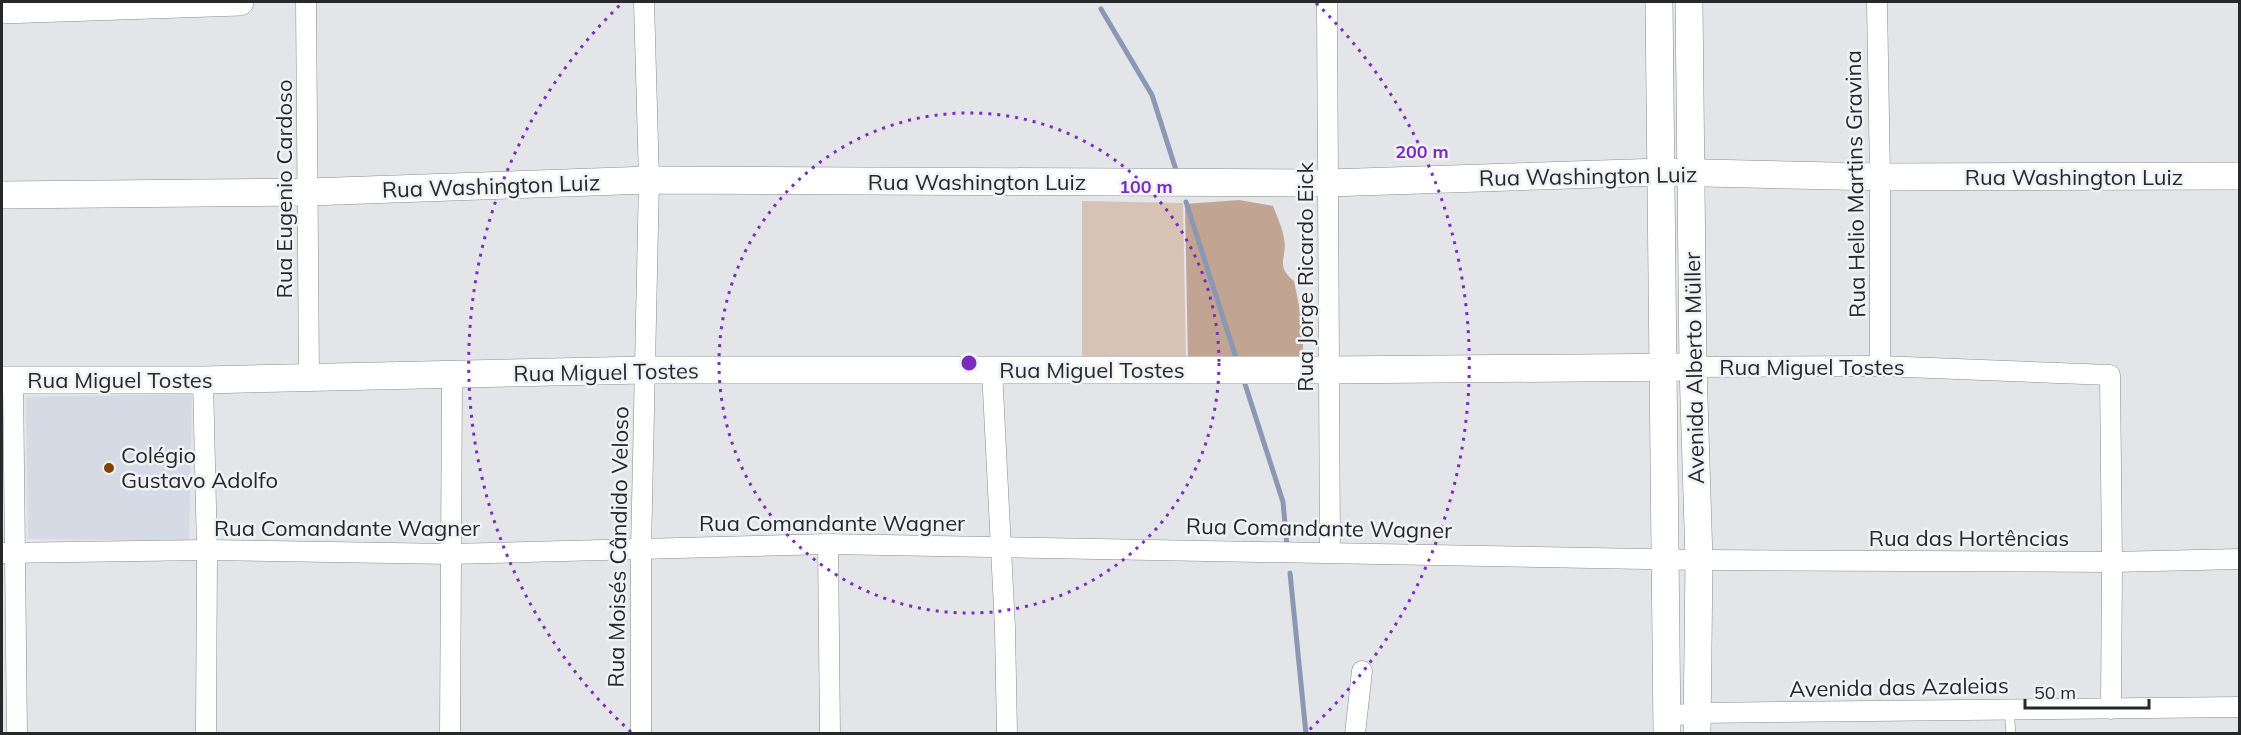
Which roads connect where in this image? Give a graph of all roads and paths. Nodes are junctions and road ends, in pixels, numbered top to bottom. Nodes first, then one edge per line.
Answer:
1 (240, 2) edge
2 (306, 2) edge
3 (644, 2) edge
4 (1327, 2) edge
5 (1659, 2) edge
6 (1689, 2) edge
7 (1877, 2) edge
8 (2, 10) edge
9 (1662, 172) junction
10 (1690, 174) junction
11 (2240, 176) edge
12 (1880, 177) junction
13 (649, 180) junction
14 (1329, 183) junction
15 (308, 192) junction
16 (2, 195) edge
17 (1663, 366) junction
18 (1880, 366) junction
19 (1693, 367) junction
20 (644, 370) junction
21 (992, 370) junction
22 (1328, 370) junction
23 (452, 375) junction
24 (309, 377) junction
25 (7, 380) edge
26 (203, 380) junction
27 (828, 544) junction
28 (1002, 547) junction
29 (207, 550) junction
30 (641, 550) junction
31 (1330, 552) junction
32 (8, 553) edge
33 (451, 554) junction
34 (1664, 559) junction
35 (2240, 559) edge
36 (1699, 560) junction
37 (2112, 562) junction
38 (1362, 671) dead end
39 (2240, 707) edge
40 (2008, 710) junction
41 (2111, 710) junction
42 (1697, 723) edge
43 (1667, 725) edge
44 (17, 734) edge
45 (206, 734) edge
46 (450, 734) edge
47 (641, 734) edge
48 (830, 734) edge
49 (1007, 734) edge
50 (1355, 734) edge
51 (2011, 734) edge

1 - 8 main road
2 - 15 street, Rua Eugenio Cardoso
3 - 13 street, Rua Moisés Cândido Veloso
4 - 14 street, Rua Jorge Ricardo Eick
5 - 9 main road, Avenida Alberto Müller
6 - 10 main road, Avenida Alberto Müller
7 - 12 street, Rua Helio Martins Gravina
9 - 10 main road, Rua Washington Luiz
9 - 14 main road, Rua Washington Luiz
9 - 17 main road, Avenida Alberto Müller
10 - 12 main road, Rua Washington Luiz
10 - 19 main road, Avenida Alberto Müller
11 - 12 main road, Rua Washington Luiz
12 - 18 street, Rua Helio Martins Gravina
13 - 14 main road, Rua Washington Luiz
13 - 15 main road, Rua Washington Luiz
13 - 20 street, Rua Moisés Cândido Veloso
14 - 22 street, Rua Jorge Ricardo Eick
15 - 16 main road, Rua Washington Luiz
15 - 24 street, Rua Eugenio Cardoso
17 - 19 main road, Rua Miguel Tostes
17 - 22 main road, Rua Miguel Tostes
17 - 34 main road, Avenida Alberto Müller
18 - 19 street, Rua Miguel Tostes
18 - 37 street, Rua Miguel Tostes
19 - 36 main road, Avenida Alberto Müller
20 - 21 main road, Rua Miguel Tostes
20 - 23 main road, Rua Miguel Tostes
20 - 30 street, Rua Moisés Cândido Veloso
21 - 22 main road, Rua Miguel Tostes
21 - 28 street
22 - 31 street, Rua Jorge Ricardo Eick
23 - 24 main road, Rua Miguel Tostes
23 - 33 street
24 - 26 main road, Rua Miguel Tostes
25 - 26 main road, Rua Miguel Tostes
25 - 32 street
26 - 29 street
27 - 28 street, Rua Comandante Wagner
27 - 30 street, Rua Comandante Wagner
27 - 48 street
28 - 31 street, Rua Comandante Wagner
28 - 49 street
29 - 32 street, Rua Comandante Wagner
29 - 33 street, Rua Comandante Wagner
29 - 45 street
30 - 33 street, Rua Comandante Wagner
30 - 47 street, Rua Moisés Cândido Veloso
31 - 34 street, Rua Comandante Wagner
32 - 44 street
33 - 46 street
34 - 36 street, Rua Comandante Wagner
34 - 43 main road, Avenida Alberto Müller
35 - 37 street, Rua das Hortências
36 - 37 street, Rua das Hortências
36 - 42 main road, Avenida Alberto Müller
37 - 41 street
38 - 50 street
39 - 41 street, Avenida das Azaleias
40 - 41 street, Avenida das Azaleias
40 - 42 street, Avenida das Azaleias
40 - 51 lane
42 - 43 street, Avenida das Azaleias

